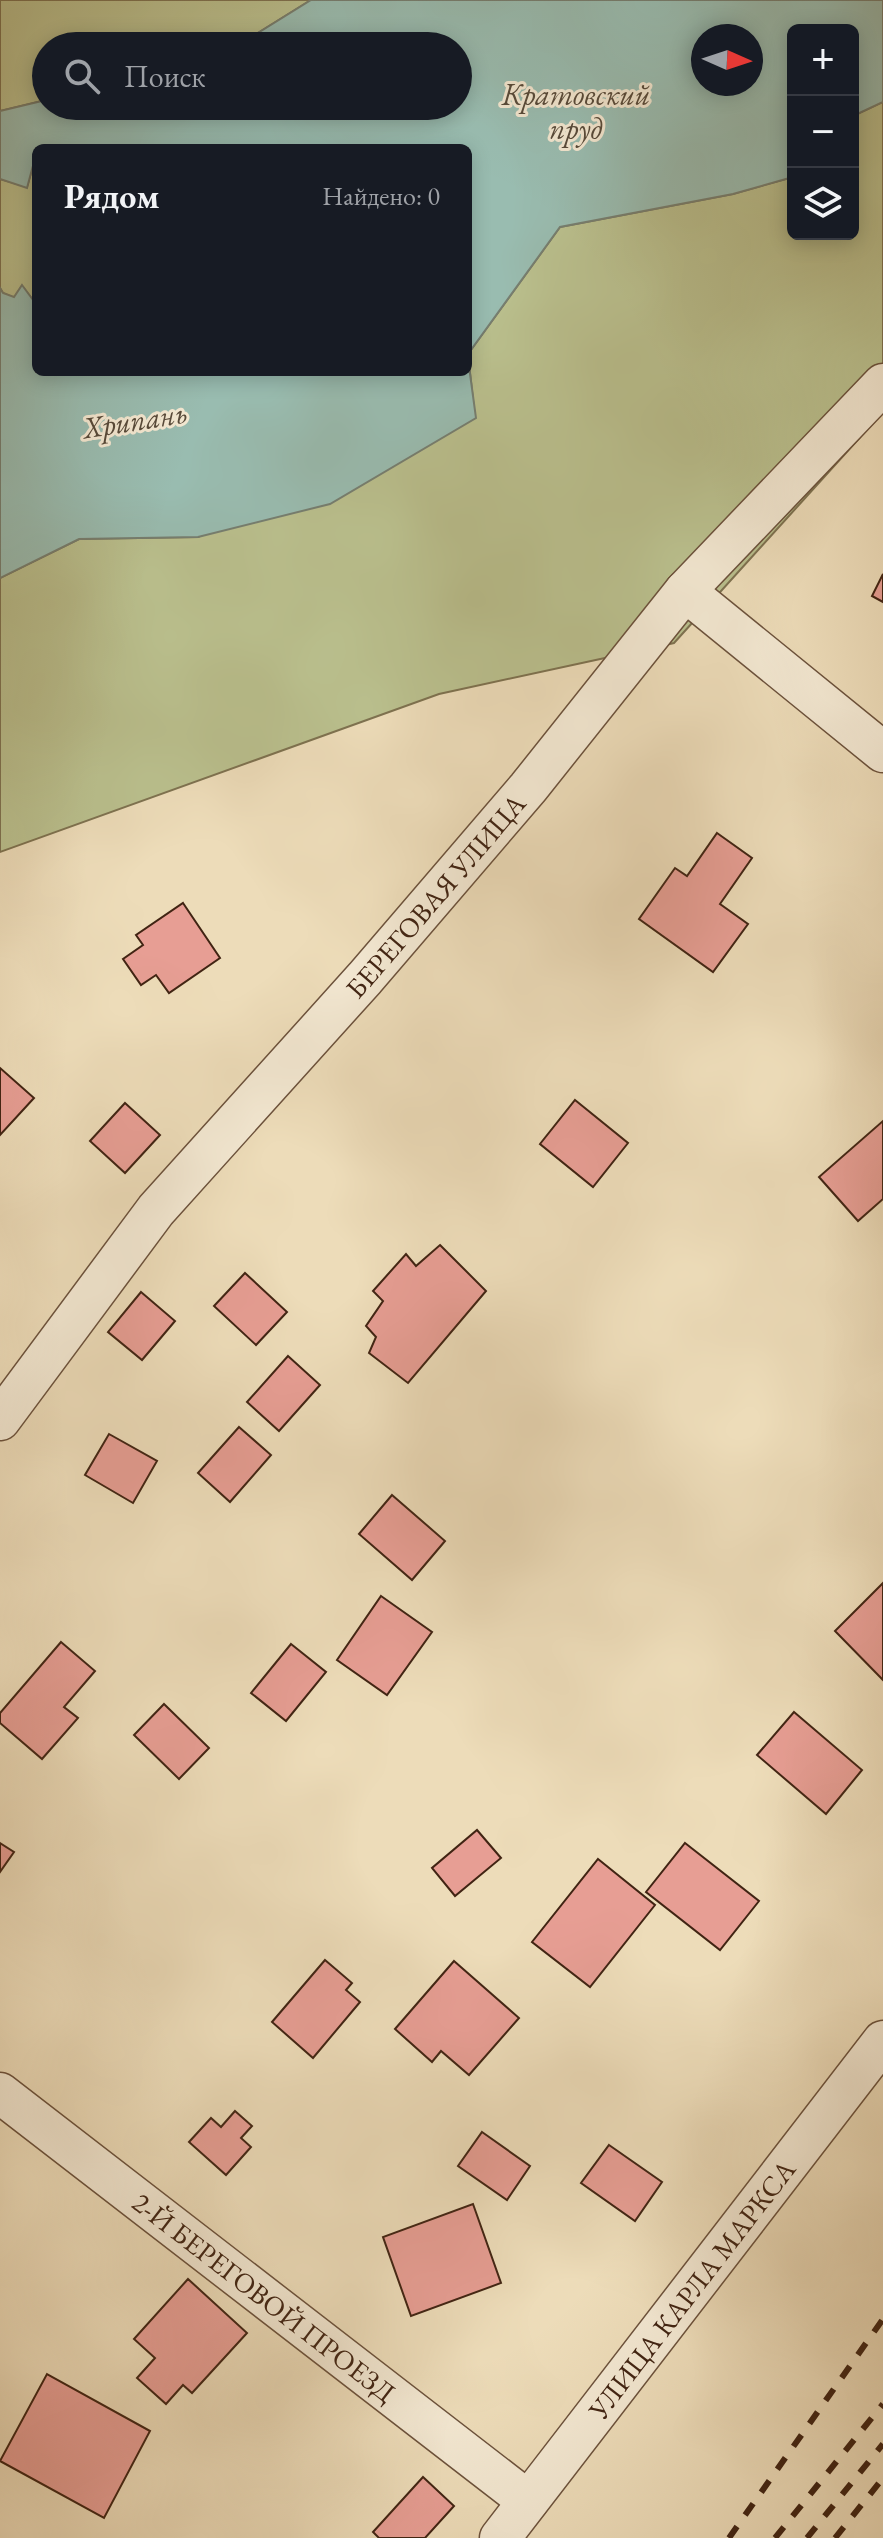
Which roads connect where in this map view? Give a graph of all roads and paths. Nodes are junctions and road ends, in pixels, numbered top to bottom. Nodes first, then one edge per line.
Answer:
1 (883, 384) edge
2 (685, 591) junction
3 (883, 752) edge
4 (0, 1420) edge
5 (883, 2041) edge
6 (0, 2093) edge
7 (528, 2501) junction
8 (500, 2538) edge

1 - 2 street, БЕРЕГОВАЯ УЛИЦА
2 - 3 street
2 - 4 street, БЕРЕГОВАЯ УЛИЦА
5 - 7 street, УЛИЦА КАРЛА МАРКСА
6 - 7 street, 2-Й БЕРЕГОВОЙ ПРОЕЗД
7 - 8 street, УЛИЦА КАРЛА МАРКСА

